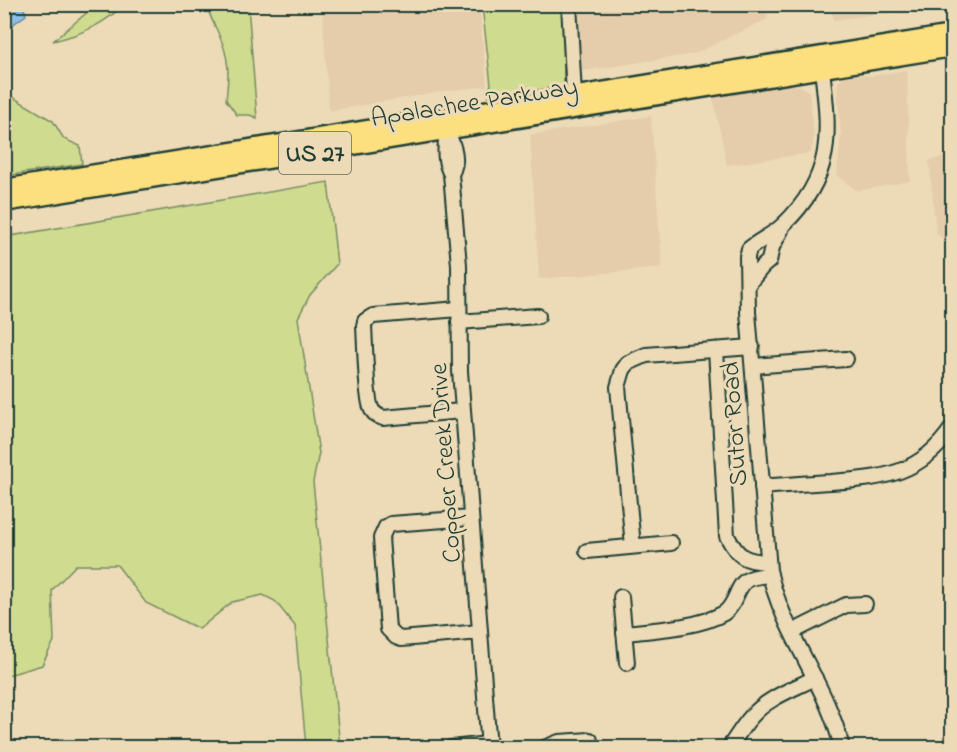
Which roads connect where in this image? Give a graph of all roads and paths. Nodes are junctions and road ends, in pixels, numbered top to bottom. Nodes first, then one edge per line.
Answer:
1 (568, 4) edge
2 (952, 34) edge
3 (952, 48) edge
4 (821, 63) junction
5 (577, 102) junction
6 (446, 124) junction
7 (182, 167) junction
8 (4, 188) edge
9 (4, 203) edge
10 (785, 223) junction
11 (755, 244) junction
12 (770, 254) junction
13 (748, 260) junction
14 (762, 267) junction
15 (749, 283) junction
16 (459, 315) junction
17 (538, 316) dead end
18 (752, 347) junction
19 (716, 350) junction
20 (846, 359) dead end
21 (753, 366) junction
22 (462, 411) junction
23 (950, 438) edge
24 (762, 487) junction
25 (471, 518) junction
26 (671, 543) dead end
27 (633, 546) junction
28 (586, 550) dead end
29 (769, 568) junction
30 (621, 597) dead end
31 (865, 604) dead end
32 (480, 632) junction
33 (624, 633) junction
34 (792, 633) junction
35 (627, 663) dead end
36 (814, 678) junction
37 (590, 740) dead end
38 (488, 746) edge
39 (451, 747) edge
40 (544, 747) edge
41 (729, 747) edge
42 (842, 747) edge

1 - 5 street
2 - 4 main road, Apalachee Parkway / US 27
3 - 4 main road, Apalachee Parkway / US 27
4 - 5 main road, Apalachee Parkway / US 27
4 - 5 main road, Apalachee Parkway / US 27
4 - 10 street
5 - 6 main road, Apalachee Parkway / US 27
5 - 6 main road, Apalachee Parkway / US 27
6 - 7 main road, Apalachee Parkway / US 27
6 - 16 street, Copper Creek Drive
7 - 8 main road, Apalachee Parkway / US 27
7 - 9 main road, Apalachee Parkway / US 27
10 - 11 street
10 - 12 street
11 - 12 street
11 - 13 street
12 - 14 street
13 - 14 street
13 - 15 street, Sutor Road
14 - 15 street
15 - 18 street, Sutor Road
16 - 17 street
16 - 22 street, Copper Creek Drive
16 - 22 street
18 - 19 street
18 - 21 street, Sutor Road
19 - 27 street
19 - 29 street, Sutor Road
20 - 21 street
21 - 24 street, Sutor Road
22 - 25 street, Copper Creek Drive
23 - 24 street
24 - 29 street, Sutor Road
25 - 32 street, Copper Creek Drive
25 - 32 street
26 - 27 street
27 - 28 street
29 - 33 street
29 - 34 street, Sutor Road
30 - 33 street
31 - 34 street
32 - 38 street, Copper Creek Drive
33 - 35 street
34 - 36 street, Sutor Road
36 - 41 street
36 - 42 street, Sutor Road
37 - 40 street
38 - 39 street

